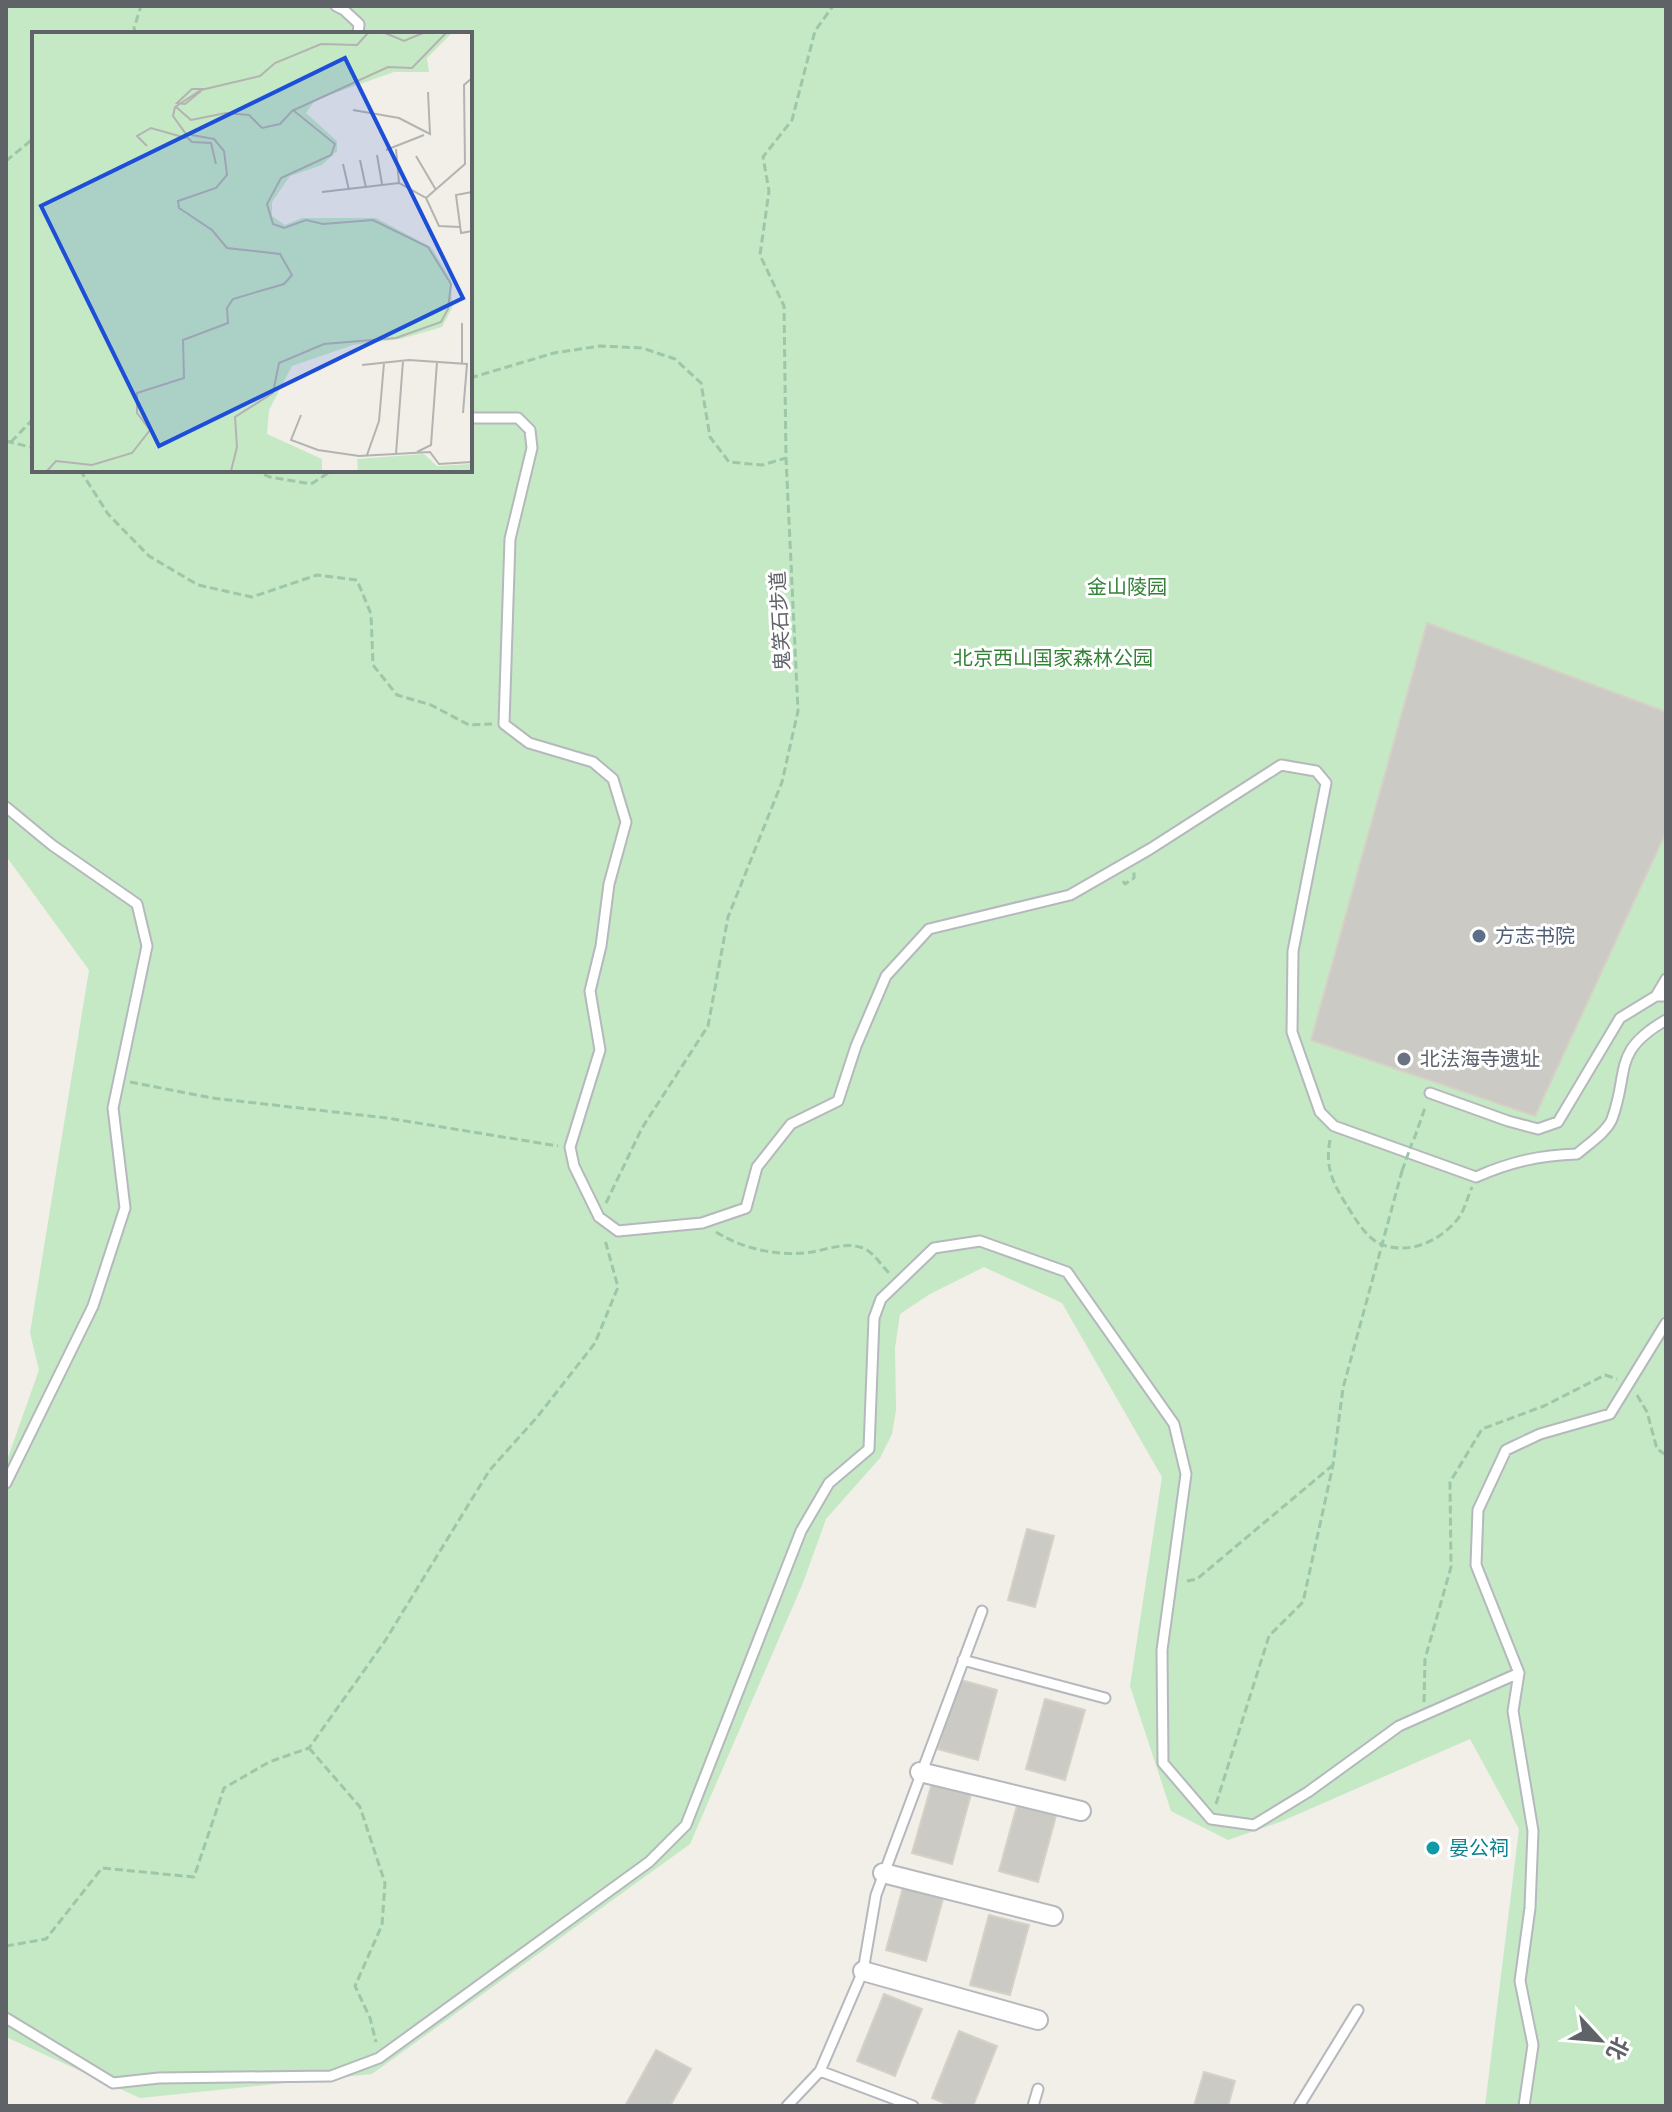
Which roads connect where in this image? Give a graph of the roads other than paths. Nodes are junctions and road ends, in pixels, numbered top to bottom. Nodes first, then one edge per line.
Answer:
1 (336, 6) edge
2 (358, 32) edge
3 (472, 418) edge
4 (6, 807) edge
5 (1666, 979) edge
6 (1661, 996) edge
7 (1666, 1020) edge
8 (1430, 1093) road end
9 (1666, 1323) edge
10 (6, 1483) edge
11 (982, 1611) dead end
12 (963, 1660) junction
13 (1519, 1673) junction
14 (1105, 1698) dead end
15 (920, 1772) junction
16 (1081, 1811) dead end
17 (883, 1873) junction
18 (1053, 1916) dead end
19 (863, 1971) junction
20 (1358, 2010) dead end
21 (6, 2018) edge
22 (1038, 2020) dead end
23 (820, 2071) junction
24 (1038, 2089) dead end
25 (787, 2106) edge
26 (913, 2106) edge
27 (1033, 2106) edge
28 (1299, 2106) edge
29 (1524, 2106) edge

1 - 2 lane
3 - 7 lane
4 - 10 lane
5 - 6 lane
6 - 8 lane
9 - 13 lane
11 - 12 lane
12 - 14 lane
12 - 15 lane
13 - 21 lane
13 - 29 lane
15 - 16 street
15 - 17 lane
17 - 18 street
17 - 19 lane
19 - 22 street
19 - 23 lane
20 - 28 lane
23 - 25 lane
23 - 26 lane
24 - 27 lane

